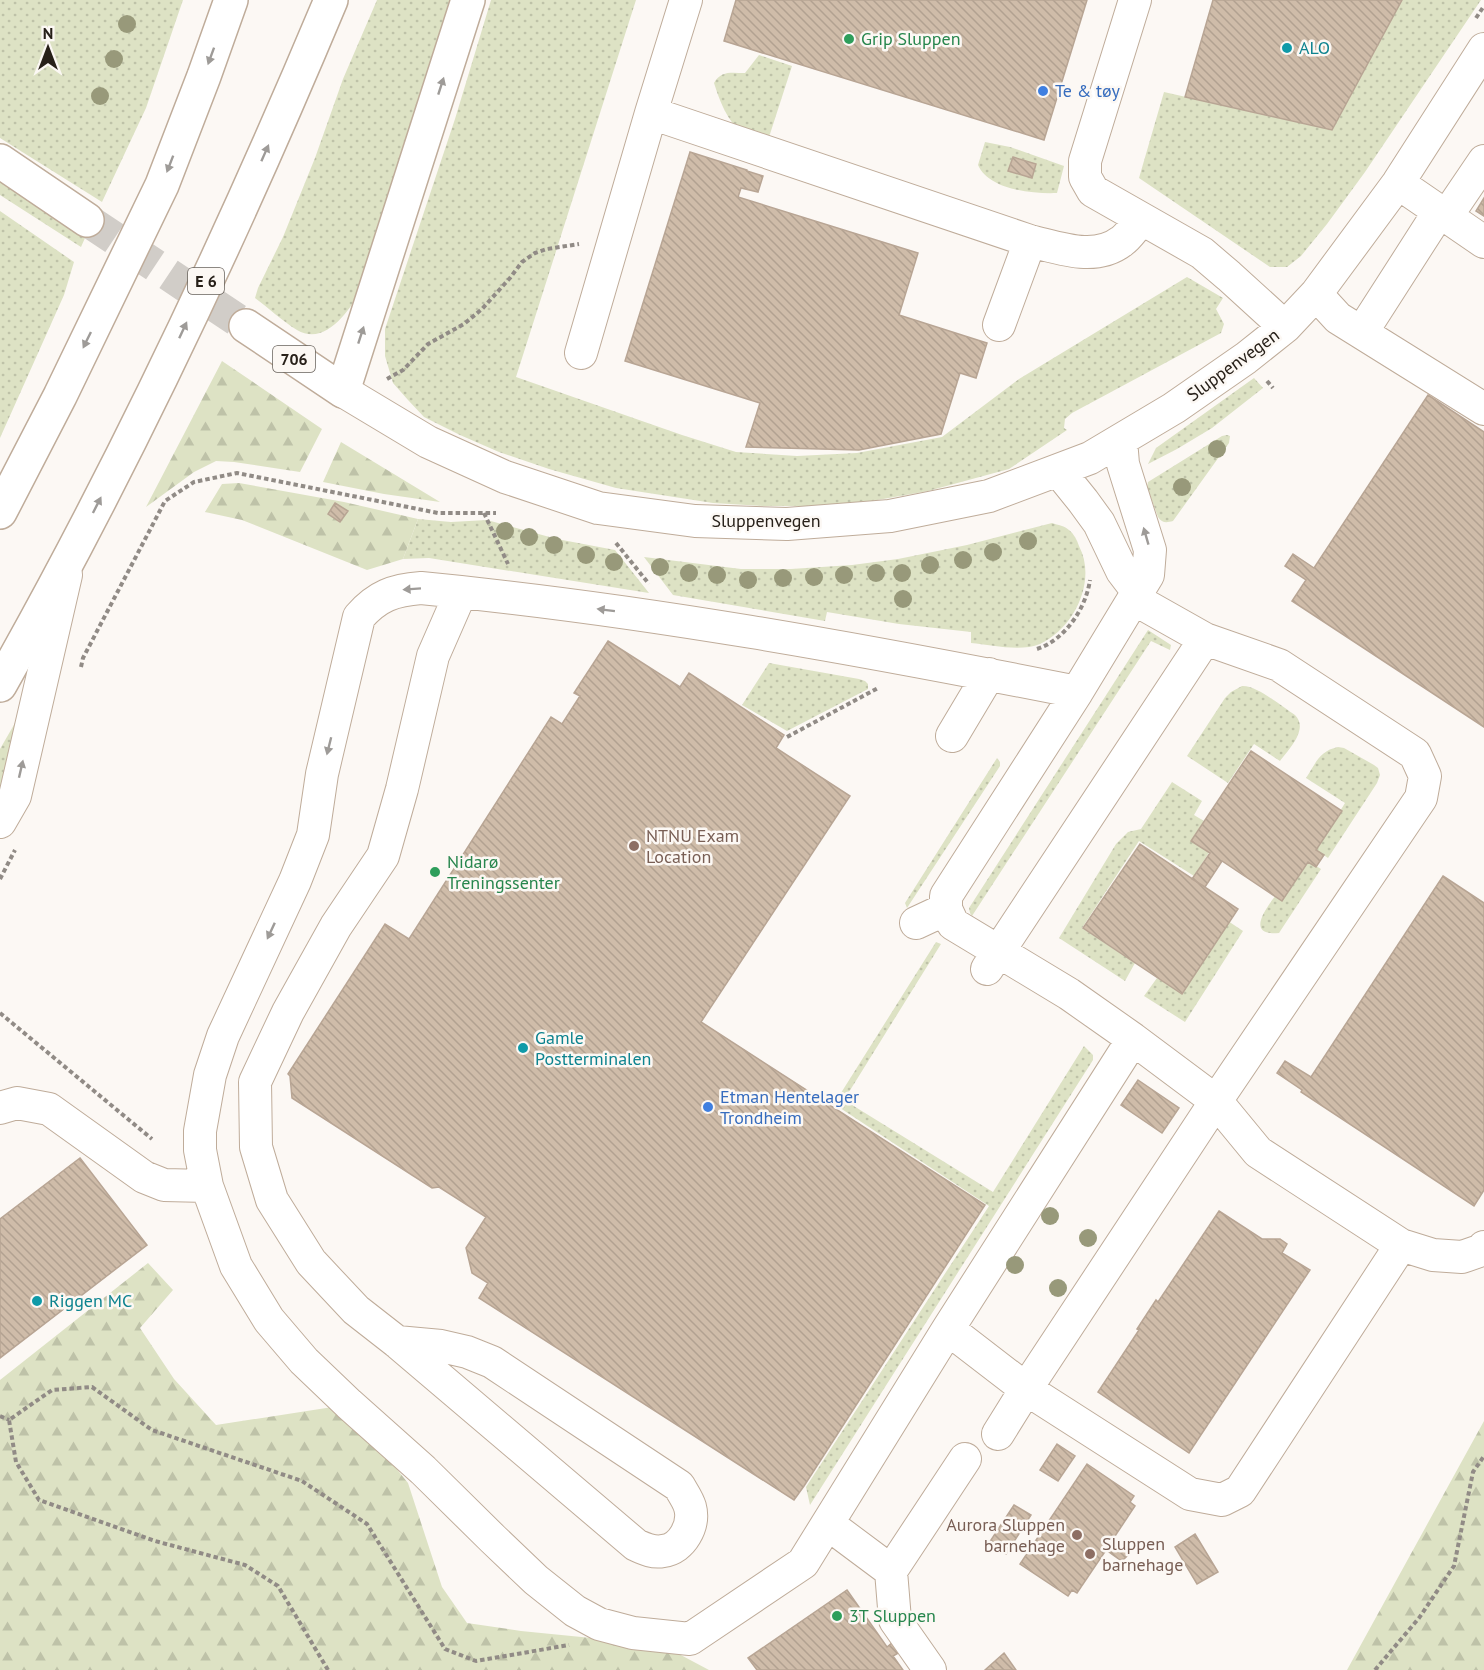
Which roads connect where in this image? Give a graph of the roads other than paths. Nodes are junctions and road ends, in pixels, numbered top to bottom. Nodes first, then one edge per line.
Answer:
1 (231, 0) edge
2 (331, 0) edge
3 (468, 0) edge
4 (686, 0) edge
5 (1135, 0) edge
6 (1484, 49) edge
7 (651, 114) junction
8 (0, 161) edge
9 (1484, 161) edge
10 (1398, 183) junction
11 (1443, 215) junction
12 (87, 220) tunnel mouth
13 (1141, 220) junction
14 (1030, 241) junction
15 (1484, 242) edge
16 (1316, 294) junction
17 (999, 325) dead end
18 (246, 326) tunnel mouth
19 (1285, 327) junction
20 (1362, 332) junction
21 (581, 352) dead end
22 (343, 391) junction
23 (1484, 409) edge
24 (1120, 440) junction
25 (1058, 470) junction
26 (0, 512) edge
27 (70, 557) junction
28 (461, 592) junction
29 (1136, 595) junction
30 (1204, 639) junction
31 (989, 674) junction
32 (0, 685) edge
33 (1077, 692) junction
34 (952, 736) dead end
35 (8, 835) edge
36 (946, 909) junction
37 (916, 922) dead end
38 (993, 961) junction
39 (1134, 1039) junction
40 (1216, 1101) junction
41 (0, 1108) edge
42 (207, 1186) junction
43 (1401, 1245) junction
44 (1484, 1247) edge
45 (948, 1329) junction
46 (397, 1342) junction
47 (1026, 1389) junction
48 (998, 1434) dead end
49 (965, 1459) dead end
50 (828, 1524) junction
51 (891, 1571) junction
52 (930, 1670) edge

1 -> 26 highway
27 -> 2 highway, E 6
22 -> 3 highway
4 - 7 street
5 - 13 street, Sluppenvegen
6 - 10 street, Sluppenvegen
7 - 14 street
7 - 21 street
8 - 12 highway
9 - 11 street
10 - 11 street
10 - 16 street, Sluppenvegen
11 - 15 street
11 - 20 street
13 - 14 street
13 - 19 street, Sluppenvegen
14 - 17 street
16 - 19 street, Sluppenvegen
16 - 20 street
18 - 22 highway, Sluppenvegen / 706
19 - 24 street, Sluppenvegen
20 - 23 street
22 - 25 street, Sluppenvegen
24 - 25 street, Sluppenvegen
29 -> 24 street
25 - 29 street
27 - 32 highway, E 6
35 -> 27 street
31 -> 28 street
28 -> 42 street
28 - 46 street
29 - 30 street
29 - 33 street
30 - 38 street
30 - 40 street
31 - 33 street
31 - 34 street
33 - 36 street
36 - 37 street
36 - 38 street
38 - 39 street
39 - 40 street
39 - 45 street
40 - 43 street
40 - 47 street
41 - 42 street
42 - 50 street
43 - 44 street
43 - 47 street
45 - 47 street
45 - 50 street
46 - 46 street
47 - 48 street
49 - 51 street
50 - 51 street
51 - 52 street

